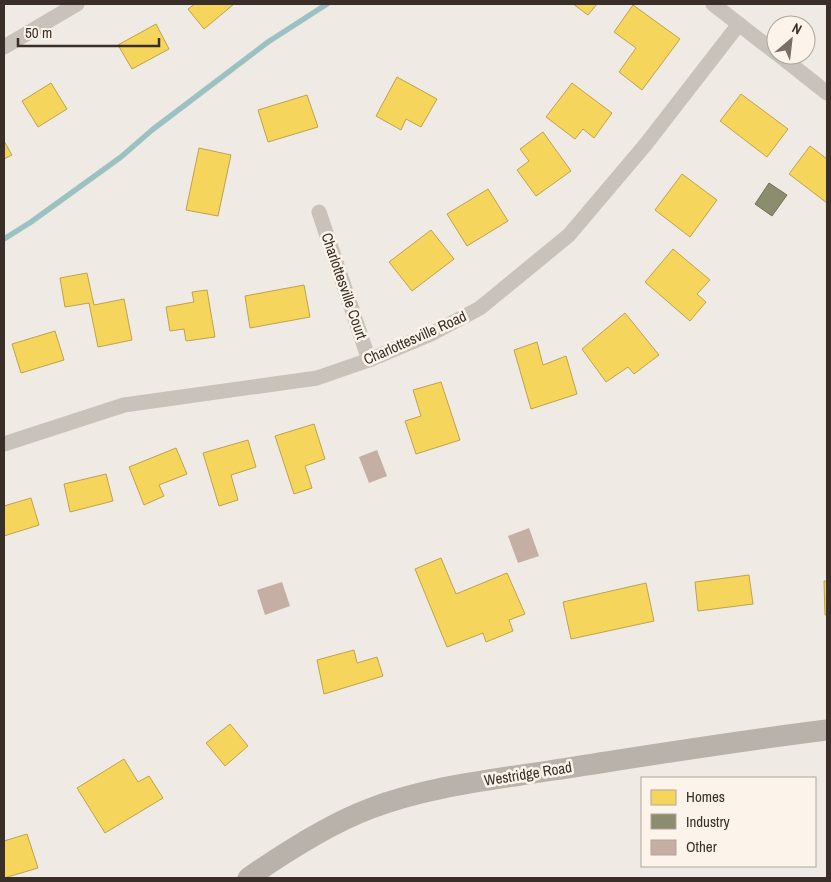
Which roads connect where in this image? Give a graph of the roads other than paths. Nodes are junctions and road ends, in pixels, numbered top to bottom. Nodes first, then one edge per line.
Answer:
1 (77, 4) edge
2 (713, 4) edge
3 (739, 24) junction
4 (766, 45) edge
5 (4, 47) edge
6 (791, 65) edge
7 (827, 93) edge
8 (319, 212) dead end
9 (369, 360) junction
10 (4, 444) edge
11 (827, 730) edge
12 (248, 878) edge

1 - 5 street
2 - 3 street
3 - 4 street
3 - 9 street, Charlottesville Road
6 - 7 street
8 - 9 street, Charlottesville Court
9 - 10 street, Charlottesville Road
11 - 12 main road, Westridge Road

